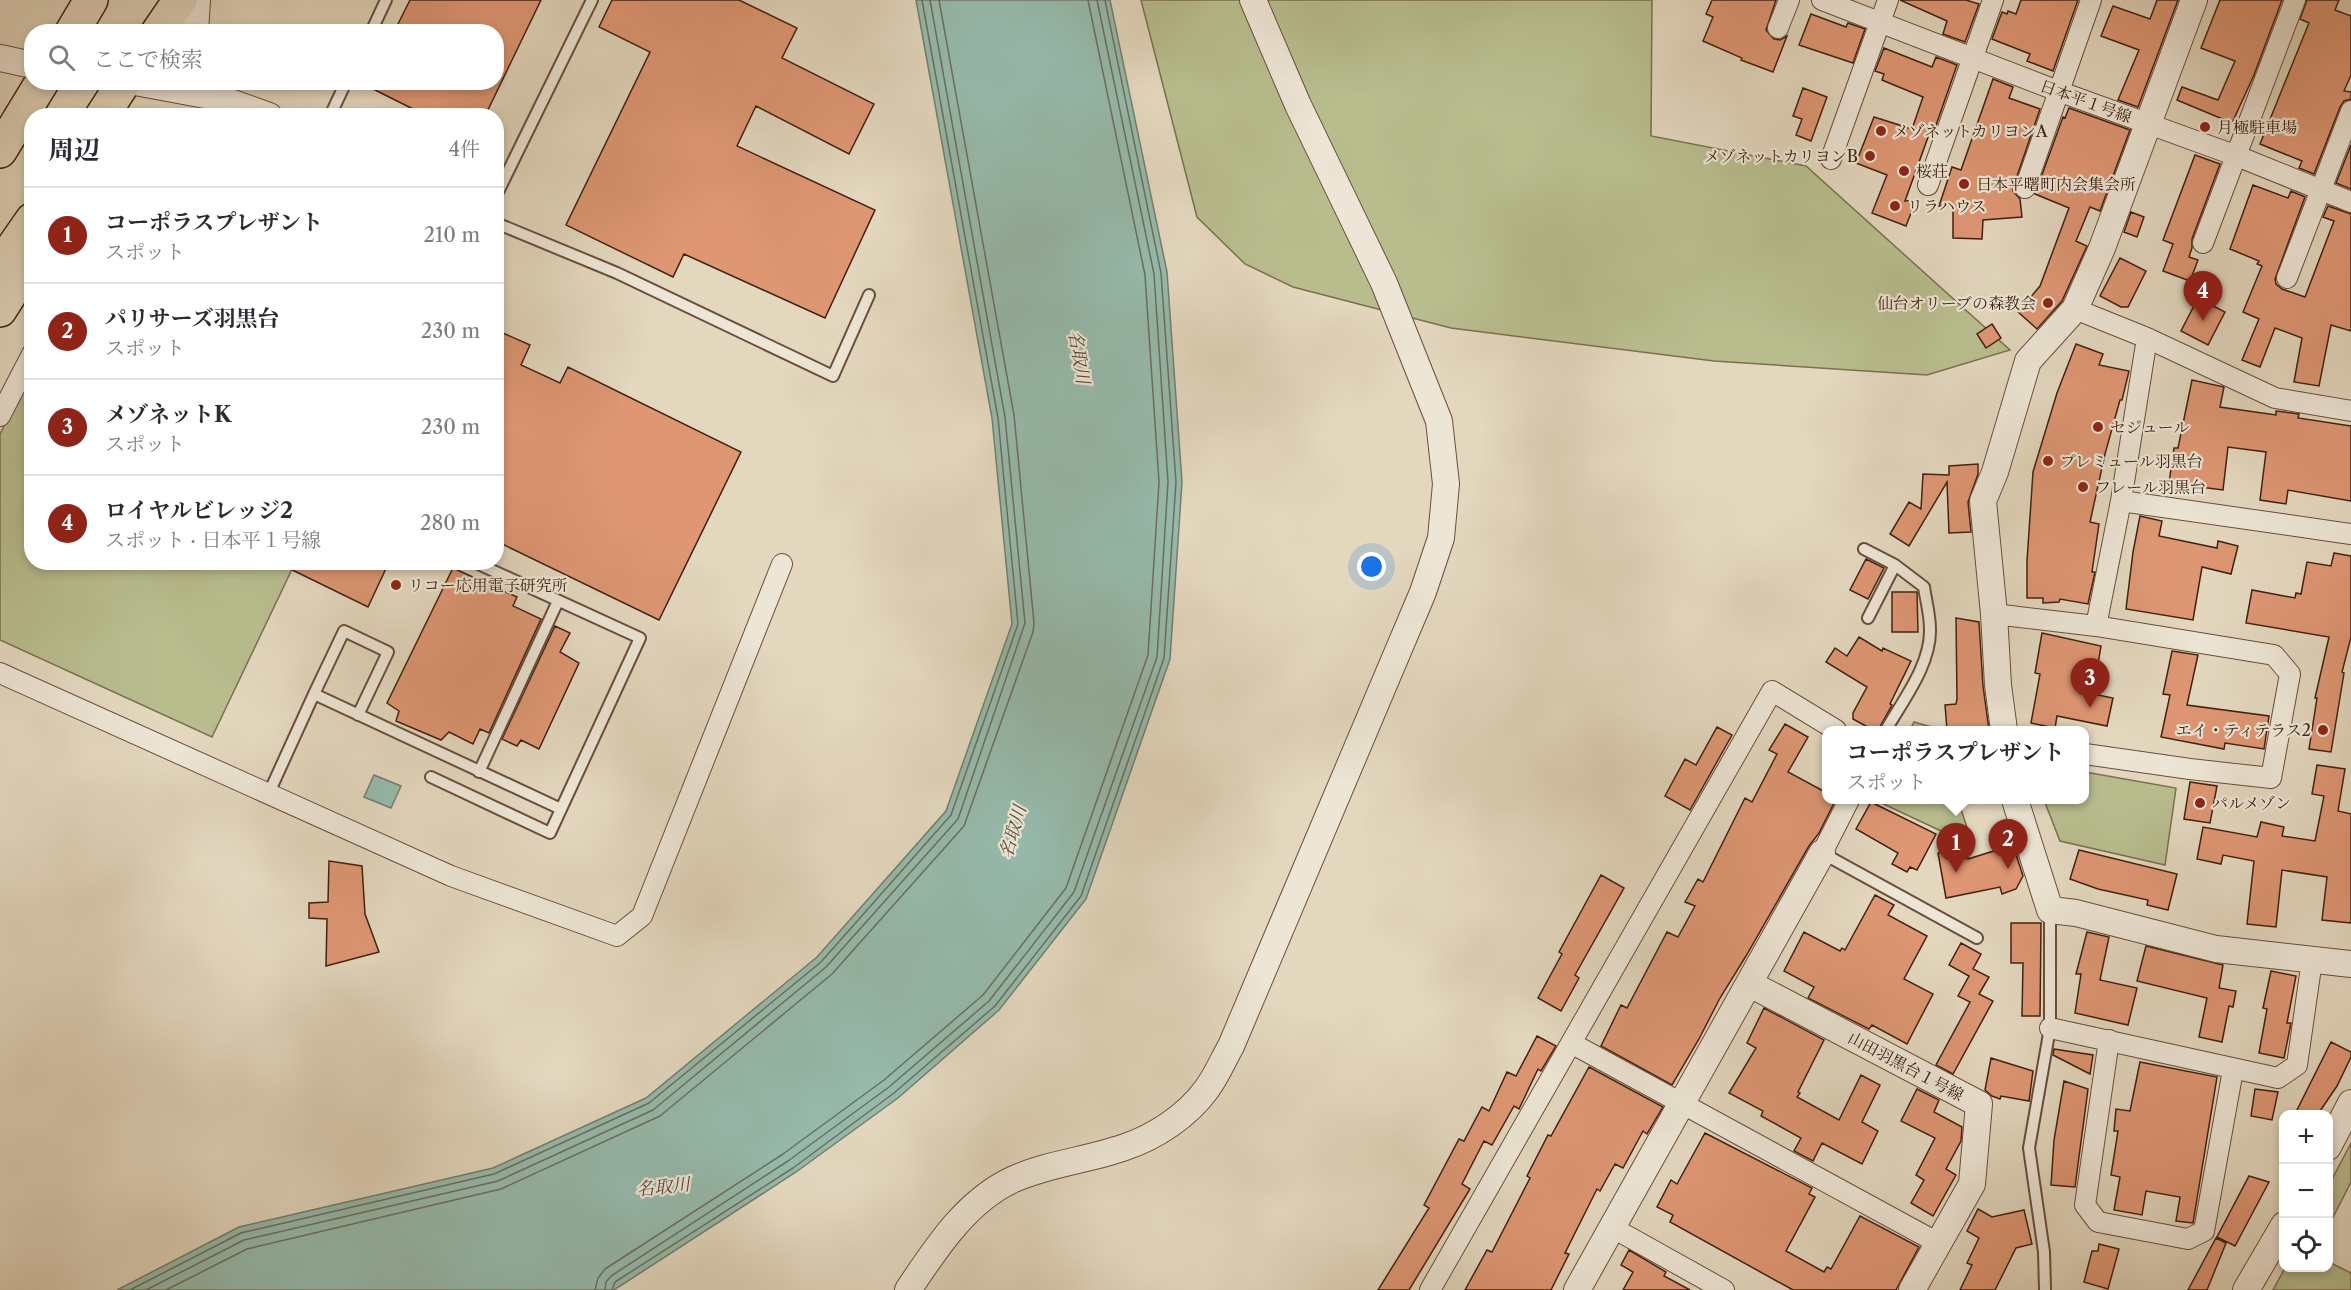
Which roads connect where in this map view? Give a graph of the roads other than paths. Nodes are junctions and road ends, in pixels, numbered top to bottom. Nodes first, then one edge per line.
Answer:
1 (91, 0) edge
2 (182, 0) edge
3 (197, 0) edge
4 (386, 0) edge
5 (592, 0) edge
6 (1253, 0) edge
7 (1789, 0) edge
8 (1822, 0) edge
9 (1888, 0) edge
10 (1993, 0) edge
11 (2091, 0) edge
12 (2194, 0) edge
13 (2295, 0) edge
14 (1880, 22) junction
15 (77, 24) edge
16 (164, 24) edge
17 (171, 24) edge
18 (196, 24) edge
19 (374, 24) edge
20 (1778, 28) dead end
21 (0, 58) edge
22 (1972, 58) junction
23 (24, 63) edge
24 (37, 90) edge
25 (119, 90) edge
26 (136, 90) edge
27 (178, 90) edge
28 (233, 90) edge
29 (342, 90) edge
30 (2058, 91) junction
31 (26, 108) edge
32 (107, 108) edge
33 (126, 108) edge
34 (250, 108) edge
35 (257, 108) edge
36 (334, 108) edge
37 (2351, 111) edge
38 (24, 112) edge
39 (2147, 124) junction
40 (0, 151) edge
41 (2237, 156) junction
42 (1831, 159) dead end
43 (504, 180) edge
44 (1928, 185) dead end
45 (2025, 188) dead end
46 (2320, 191) junction
47 (2351, 202) edge
48 (504, 226) edge
49 (24, 232) edge
50 (2204, 243) dead end
51 (0, 266) edge
52 (24, 272) edge
53 (2287, 278) dead end
54 (869, 296) dead end
55 (2075, 309) junction
56 (0, 310) edge
57 (2147, 339) junction
58 (24, 370) edge
59 (2351, 411) edge
60 (0, 416) edge
61 (2121, 501) junction
62 (2351, 534) edge
63 (1864, 549) dead end
64 (783, 564) dead end
65 (1895, 565) junction
66 (491, 570) edge
67 (558, 601) junction
68 (1994, 614) junction
69 (1868, 618) dead end
70 (2096, 626) junction
71 (0, 673) edge
72 (314, 694) junction
73 (358, 715) junction
74 (1829, 726) edge
75 (1888, 726) edge
76 (2003, 726) edge
77 (2089, 755) edge
78 (479, 772) junction
79 (431, 777) dead end
80 (268, 795) junction
81 (1847, 804) edge
82 (2016, 804) edge
83 (561, 809) junction
84 (1822, 853) junction
85 (2050, 910) junction
86 (1977, 938) dead end
87 (2312, 960) junction
88 (2351, 964) edge
89 (1750, 984) junction
90 (2050, 1028) junction
91 (2109, 1040) junction
92 (1571, 1042) junction
93 (2233, 1070) junction
94 (1683, 1103) junction
95 (2351, 1103) edge
96 (2333, 1137) edge
97 (1613, 1228) junction
98 (2279, 1232) edge
99 (1938, 1243) junction
100 (908, 1290) edge
101 (1431, 1290) edge
102 (1577, 1290) edge
103 (1724, 1290) edge
104 (1912, 1290) edge
105 (2046, 1290) edge
106 (2246, 1290) edge

1 - 15 highway
2 - 16 highway
2 - 17 highway
3 - 18 street
4 - 19 lane
5 - 43 lane
6 - 100 street
7 - 20 street
8 - 14 street, 日本平１号線
9 - 14 street
10 - 22 street
11 - 30 street
12 - 39 street
13 - 41 street
14 - 22 street, 日本平１号線
14 - 42 street
21 - 23 street
22 - 30 street, 日本平１号線
22 - 44 street
24 - 31 highway
25 - 32 highway
26 - 33 highway
27 - 34 street
28 - 35 street
29 - 36 lane
30 - 39 street, 日本平１号線
30 - 45 street
37 - 46 street
38 - 40 highway
39 - 41 street, 日本平１号線
39 - 55 street
41 - 46 street, 日本平１号線
41 - 50 street
46 - 47 street, 日本平１号線
46 - 53 street
48 - 54 lane
49 - 51 highway
52 - 56 highway
55 - 57 street
55 - 68 street
57 - 59 street
57 - 61 street
58 - 60 street
61 - 62 street
61 - 70 street
63 - 65 lane
64 - 80 street
65 - 69 lane
65 - 75 lane
66 - 67 lane
67 - 78 lane
67 - 83 lane
68 - 70 street
68 - 76 street
70 - 77 street
71 - 80 street
72 - 73 lane
72 - 73 lane
72 - 80 lane
73 - 78 lane
74 - 92 street
78 - 83 lane
79 - 83 lane
81 - 84 street
82 - 85 street
84 - 86 lane
84 - 89 street
85 - 87 street
85 - 90 lane
87 - 88 street
87 - 93 street
89 - 94 street
89 - 99 street, 山田羽黒台１号線
90 - 91 street
90 - 105 lane
91 - 93 street
91 - 93 street
92 - 94 street
92 - 101 street
94 - 97 street
94 - 99 street
95 - 96 street
97 - 102 street
97 - 103 street
98 - 106 street
99 - 104 street, 山田羽黒台１号線

